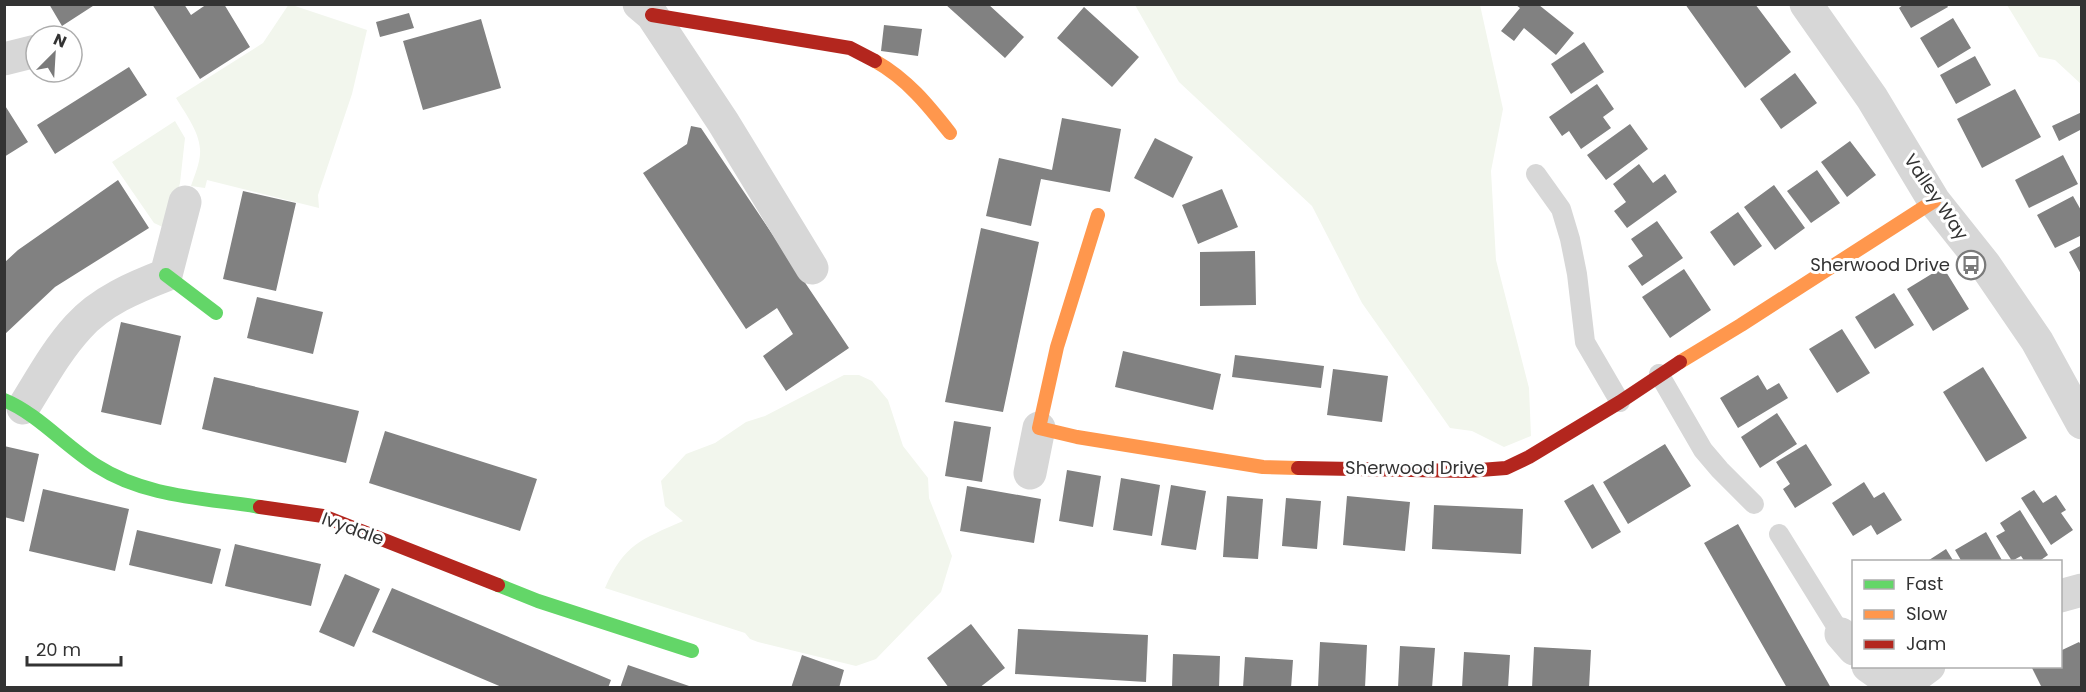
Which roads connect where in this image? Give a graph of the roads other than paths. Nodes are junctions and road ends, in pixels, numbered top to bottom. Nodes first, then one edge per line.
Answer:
1 (1806, 4) edge
2 (646, 10) edge
3 (950, 133) dead end
4 (1536, 174) dead end
5 (1934, 201) junction
6 (185, 202) dead end
7 (1098, 215) dead end
8 (812, 268) dead end
9 (166, 275) junction
10 (216, 313) dead end
11 (1659, 374) junction
12 (1620, 402) junction
13 (14, 404) edge
14 (2082, 423) edge
15 (1039, 429) junction
16 (1030, 473) dead end
17 (1754, 504) dead end
18 (1779, 534) dead end
19 (2082, 590) edge
20 (2062, 596) edge
21 (1847, 641) edge
22 (692, 651) dead end
23 (1871, 668) edge
24 (1926, 668) edge
25 (1899, 687) edge

1 - 5 street, Valley Way
2 - 3 street
2 - 8 street
4 - 12 lane
5 - 11 street, Sherwood Drive
5 - 14 street, Valley Way
6 - 9 street
7 - 15 street
9 - 10 street
9 - 13 street, Ivydale
11 - 12 street, Sherwood Drive
11 - 17 lane
12 - 15 street, Sherwood Drive
13 - 22 street, Ivydale
15 - 16 street
18 - 21 lane
19 - 20 street
23 - 25 street
24 - 25 street

